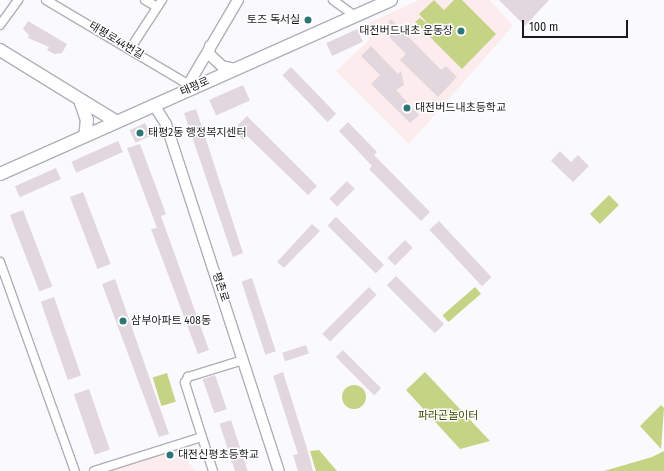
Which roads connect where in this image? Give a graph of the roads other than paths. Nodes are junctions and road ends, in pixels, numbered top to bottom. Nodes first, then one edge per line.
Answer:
1 (18, 0) edge
2 (46, 0) edge
3 (145, 0) edge
4 (238, 0) edge
5 (333, 0) edge
6 (391, 0) edge
7 (159, 4) edge
8 (355, 16) junction
9 (0, 26) edge
10 (210, 45) junction
11 (130, 49) junction
12 (0, 50) edge
13 (235, 69) junction
14 (185, 87) junction
15 (80, 100) junction
16 (154, 105) junction
17 (117, 122) junction
18 (85, 136) junction
19 (0, 174) edge
20 (0, 262) edge
21 (244, 360) junction
22 (202, 437) junction
23 (75, 471) edge
24 (94, 471) edge
25 (213, 471) edge
26 (279, 471) edge

1 - 9 street
2 - 11 street, 태평로44번길
3 - 7 street
4 - 10 street
5 - 8 street
6 - 8 main road, 태평로
7 - 11 street
8 - 13 main road, 태평로
10 - 13 street
10 - 14 street
11 - 14 street, 태평로44번길
12 - 15 main road
13 - 14 main road, 태평로
14 - 16 main road, 태평로
15 - 17 main road
15 - 18 main road
16 - 17 main road, 태평로
16 - 21 street, 평촌로
17 - 18 main road, 태평로
18 - 19 main road, 태평로
20 - 23 street
21 - 22 street
21 - 26 street, 평촌로
22 - 24 street
22 - 25 street

